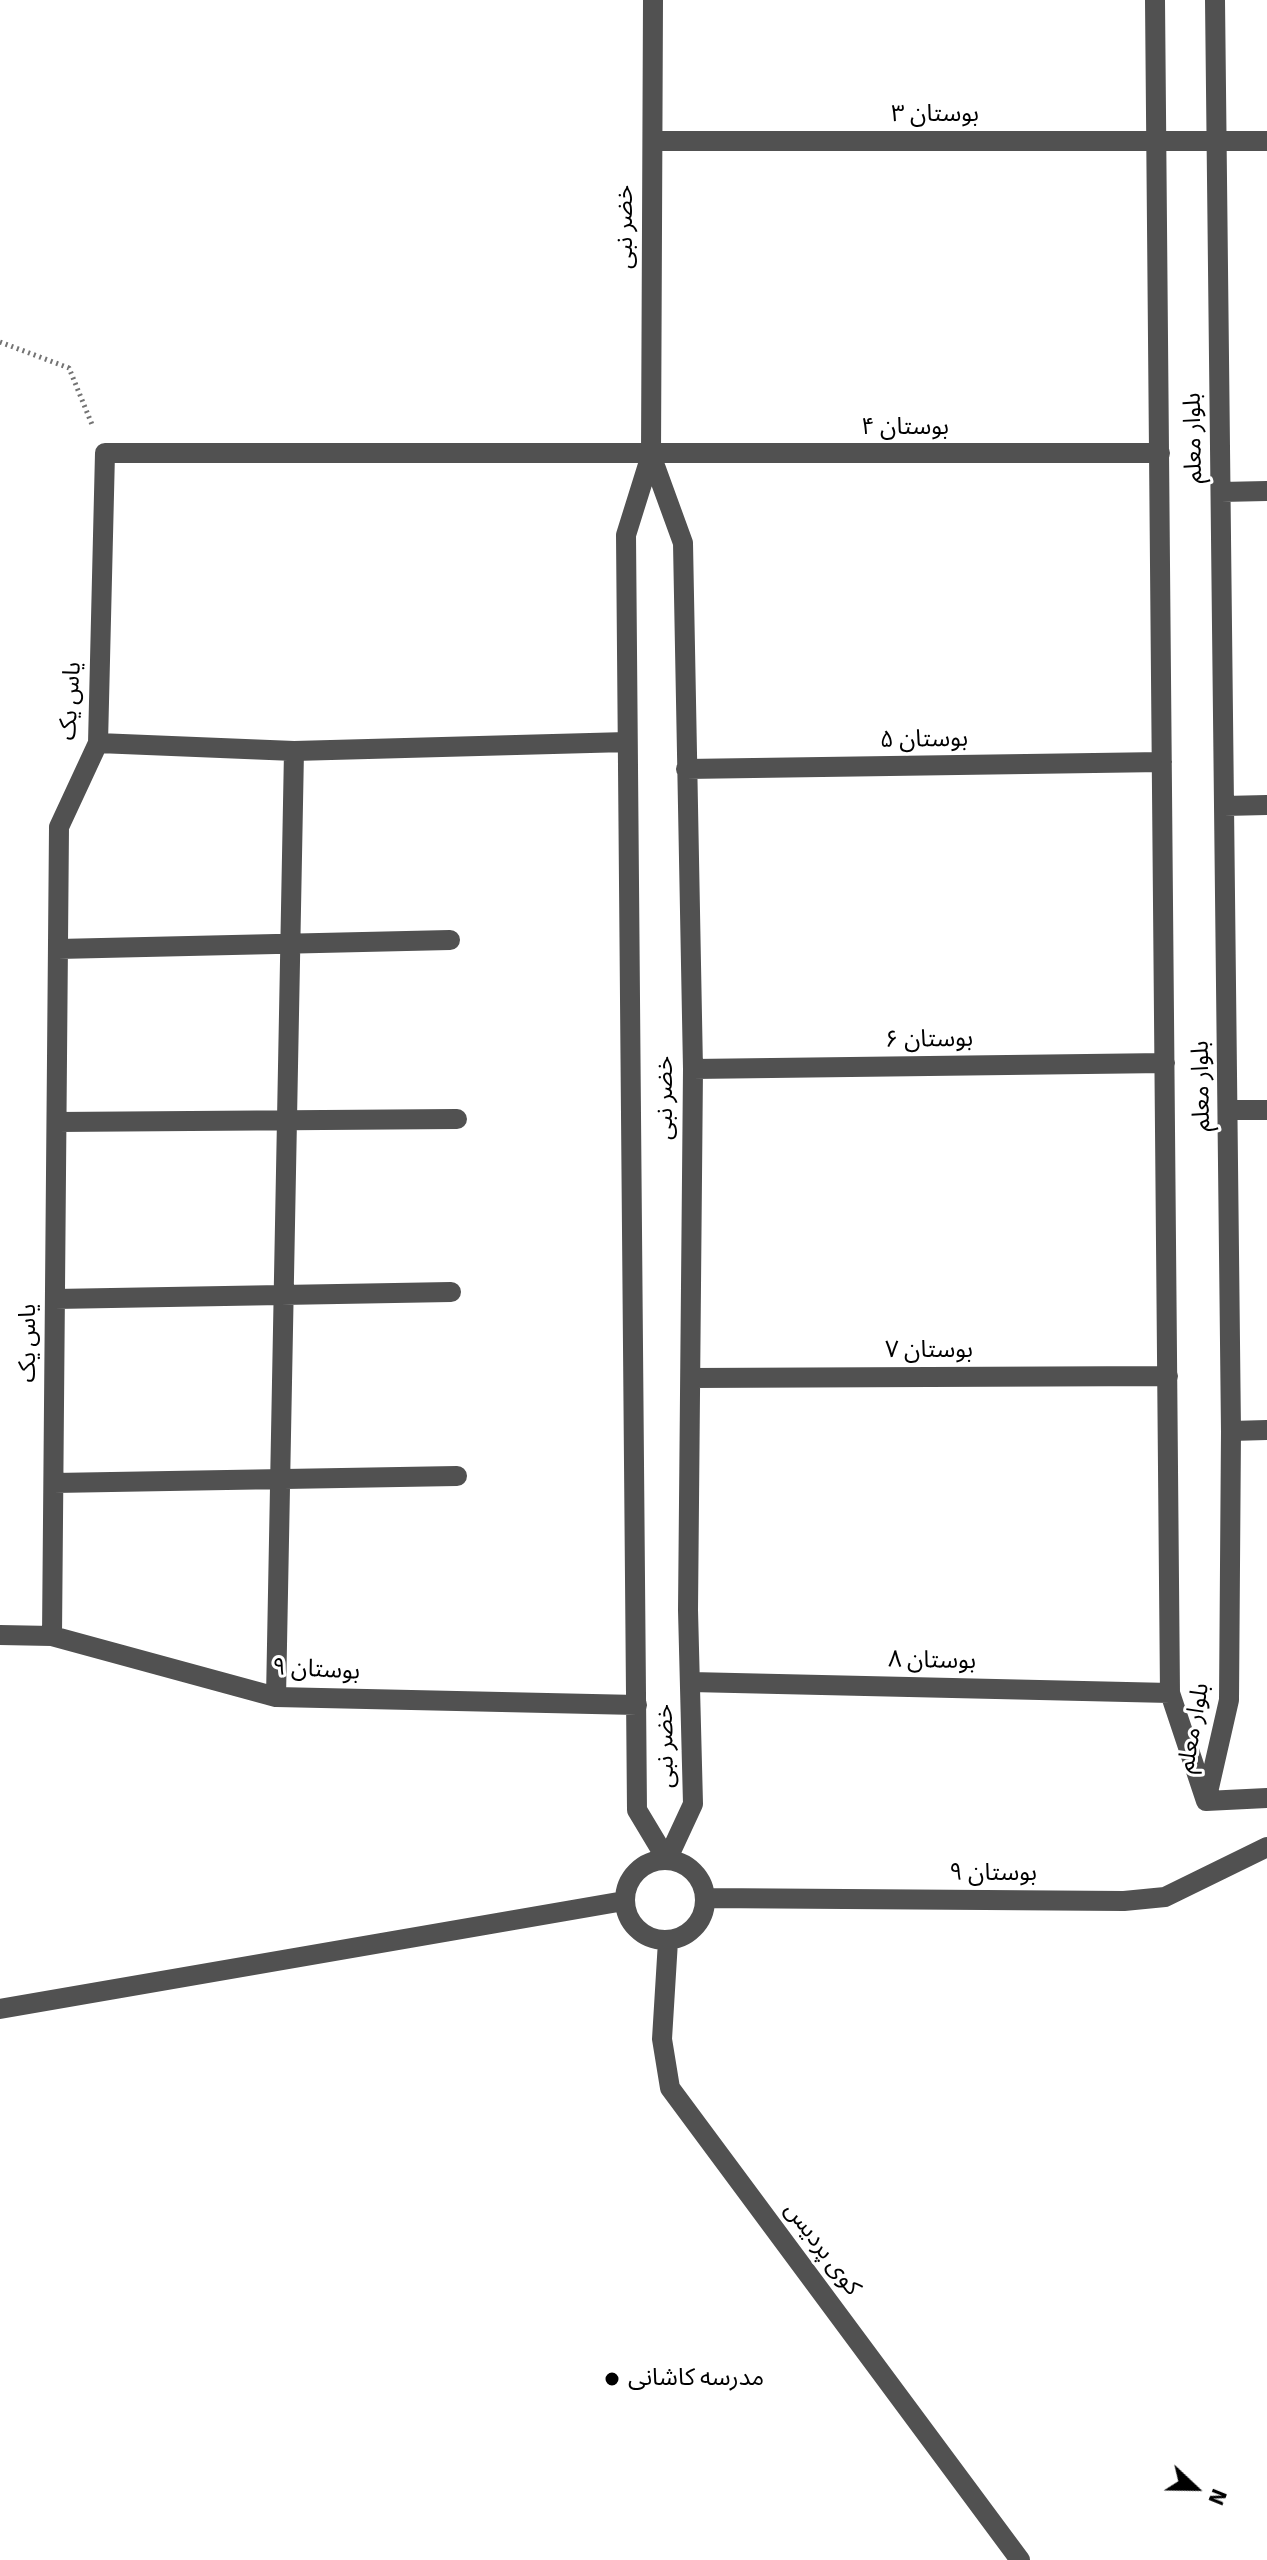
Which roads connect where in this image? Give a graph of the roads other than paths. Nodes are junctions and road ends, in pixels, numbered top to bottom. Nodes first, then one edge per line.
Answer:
1 (653, 0) edge
2 (1155, 0) edge
3 (1215, 0) edge
4 (653, 141) junction
5 (1156, 141) junction
6 (1217, 141) junction
7 (1267, 141) edge
8 (1160, 453) junction
9 (651, 455) junction
10 (1267, 491) edge
11 (1221, 492) junction
12 (627, 742) junction
13 (98, 743) junction
14 (294, 751) junction
15 (1162, 762) junction
16 (686, 769) junction
17 (1267, 805) edge
18 (1224, 806) junction
19 (450, 940) dead end
20 (290, 944) junction
21 (58, 949) junction
22 (1165, 1063) junction
23 (693, 1069) junction
24 (1228, 1110) junction
25 (1267, 1110) edge
26 (457, 1119) dead end
27 (287, 1120) junction
28 (57, 1122) junction
29 (451, 1292) dead end
30 (284, 1295) junction
31 (55, 1299) junction
32 (1168, 1376) junction
33 (691, 1378) junction
34 (1267, 1430) edge
35 (1231, 1431) junction
36 (457, 1476) dead end
37 (280, 1479) junction
38 (54, 1483) junction
39 (0, 1635) edge
40 (52, 1636) junction
41 (691, 1682) junction
42 (1170, 1693) junction
43 (276, 1697) junction
44 (637, 1705) junction
45 (1267, 1798) edge
46 (1206, 1801) junction
47 (1267, 1847) edge
48 (667, 1860) junction
49 (706, 1898) junction
50 (624, 1901) junction
51 (668, 1941) junction
52 (0, 2009) edge
53 (1020, 2560) edge

1 - 4 street, خضر نبی
2 - 5 street, بلوار معلم
3 - 6 street, بلوار معلم
4 - 5 street, بوستان ۳
4 - 9 street, خضر نبی
5 - 6 street, بوستان ۳
5 - 8 street, بلوار معلم
6 - 7 street, بوستان ۳
6 - 11 street, بلوار معلم
8 - 9 street, بوستان ۴
8 - 15 street, بلوار معلم
9 - 12 street, خضر نبی
9 - 13 street, یاس یک
9 - 16 street, خضر نبی
10 - 11 street
11 - 18 street, بلوار معلم
12 - 14 street
12 - 44 street, خضر نبی
13 - 14 street
13 - 21 street, یاس یک
14 - 20 street
15 - 16 street, بوستان ۵
15 - 22 street, بلوار معلم
16 - 23 street, خضر نبی
17 - 18 street
18 - 24 street, بلوار معلم
19 - 20 street
20 - 21 street
20 - 27 street
21 - 28 street, یاس یک
22 - 23 street, بوستان ۶
22 - 32 street, بلوار معلم
23 - 33 street, خضر نبی
24 - 25 street
24 - 35 street, بلوار معلم
26 - 27 street
27 - 28 street
27 - 30 street
28 - 31 street, یاس یک
29 - 30 street
30 - 31 street
30 - 37 street
31 - 38 street, یاس یک
32 - 33 street, بوستان ۷
32 - 42 street, بلوار معلم
33 - 41 street, خضر نبی
34 - 35 street
35 - 46 street, بلوار معلم
36 - 37 street
37 - 38 street
37 - 43 street
38 - 40 street, یاس یک
39 - 40 street, بوستان ۹
40 - 43 street, بوستان ۹
41 - 42 street, بوستان ۸
41 - 48 street, خضر نبی
42 - 46 street, بلوار معلم
43 - 44 street, بوستان ۹
44 - 48 street, خضر نبی
45 - 46 street
47 - 49 street, بوستان ۹
48 - 49 street
48 - 50 street
49 - 51 street
50 - 51 street
50 - 52 street
51 - 53 street, کوی پردیس

